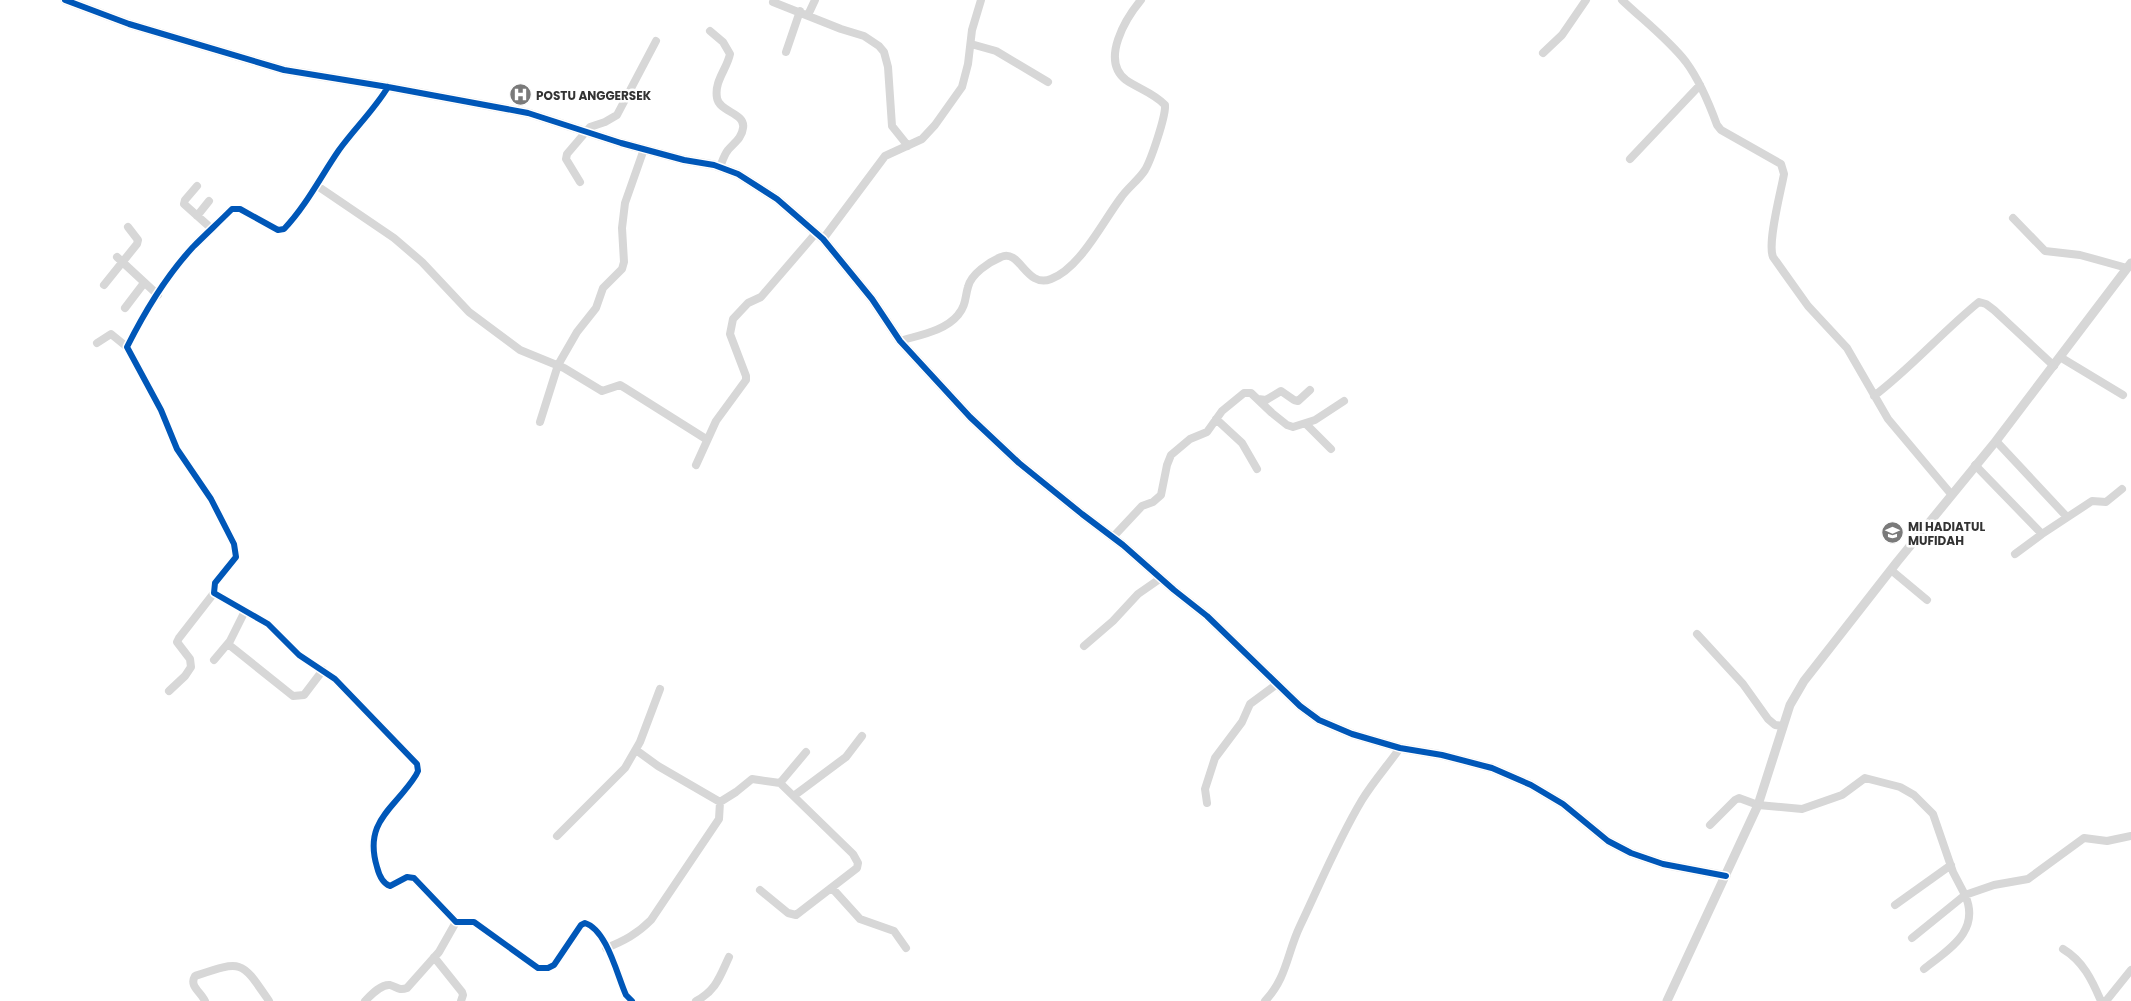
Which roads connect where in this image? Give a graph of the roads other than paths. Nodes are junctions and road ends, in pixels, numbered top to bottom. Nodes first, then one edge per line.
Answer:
1 (65, 0) edge
2 (815, 0) edge
3 (981, 0) edge
4 (1142, 0) edge
5 (1586, 0) edge
6 (1622, 0) edge
7 (773, 2) dead end
8 (804, 13) junction
9 (710, 31) dead end
10 (656, 41) dead end
11 (971, 44) junction
12 (786, 52) dead end
13 (1543, 53) dead end
14 (1048, 82) dead end
15 (1700, 85) junction
16 (388, 87) junction
17 (585, 132) junction
18 (908, 146) junction
19 (644, 149) junction
20 (1630, 160) dead end
21 (720, 168) junction
22 (580, 182) dead end
23 (316, 185) junction
24 (197, 186) dead end
25 (209, 201) dead end
26 (197, 216) junction
27 (2013, 218) dead end
28 (128, 227) dead end
29 (212, 229) junction
30 (820, 236) junction
31 (120, 260) junction
32 (2129, 265) edge
33 (144, 283) junction
34 (104, 285) dead end
35 (158, 295) junction
36 (125, 308) dead end
37 (900, 342) junction
38 (97, 343) dead end
39 (127, 347) junction
40 (2060, 357) junction
41 (558, 365) junction
42 (2054, 366) junction
43 (1310, 390) dead end
44 (1874, 396) junction
45 (2123, 396) dead end
46 (1258, 399) junction
47 (1344, 401) dead end
48 (1216, 420) junction
49 (540, 422) dead end
50 (1306, 424) junction
51 (706, 439) junction
52 (1996, 441) junction
53 (1331, 449) dead end
54 (696, 465) dead end
55 (1975, 465) junction
56 (1257, 469) dead end
57 (2122, 489) dead end
58 (1952, 494) junction
59 (2068, 517) junction
60 (2042, 534) junction
61 (1113, 537) junction
62 (2015, 554) dead end
63 (1891, 570) junction
64 (1161, 578) junction
65 (214, 593) junction
66 (1927, 600) dead end
67 (245, 611) junction
68 (1697, 634) dead end
69 (228, 644) junction
70 (1084, 646) dead end
71 (214, 660) dead end
72 (323, 670) junction
73 (1277, 684) junction
74 (660, 689) dead end
75 (169, 691) dead end
76 (1783, 726) junction
77 (862, 736) dead end
78 (1400, 748) junction
79 (636, 750) junction
80 (806, 752) dead end
81 (780, 783) junction
82 (795, 795) junction
83 (720, 802) junction
84 (1206, 803) dead end
85 (1758, 805) junction
86 (1710, 825) dead end
87 (557, 836) dead end
88 (2131, 836) edge
89 (1951, 865) junction
90 (1726, 876) junction
91 (832, 888) junction
92 (760, 890) dead end
93 (1965, 895) junction
94 (1895, 905) dead end
95 (456, 922) junction
96 (1912, 938) dead end
97 (606, 948) junction
98 (906, 948) dead end
99 (2063, 949) dead end
100 (434, 957) junction
101 (729, 957) dead end
102 (1924, 968) dead end
103 (2131, 970) edge
104 (205, 1001) edge
105 (269, 1001) edge
106 (365, 1001) edge
107 (461, 1001) edge
108 (632, 1001) edge
109 (696, 1001) edge
110 (1265, 1001) edge
111 (1667, 1001) edge
112 (2101, 1001) edge
113 (2106, 1001) edge

1 - 16 street
2 - 8 street
3 - 11 street
4 - 37 street
5 - 13 street
6 - 15 street
7 - 8 street
8 - 12 street
8 - 18 street
9 - 21 street
10 - 17 street
11 - 14 street
11 - 18 street
15 - 20 street
15 - 44 street
16 - 17 street
16 - 23 street
17 - 19 street
17 - 22 street
18 - 30 street
19 - 21 street
19 - 41 street
21 - 30 street
23 - 29 street
23 - 41 street
24 - 26 street
25 - 26 street
26 - 29 street
27 - 32 street
28 - 31 street
29 - 35 street
30 - 37 street
30 - 51 street
31 - 33 street
31 - 34 street
32 - 40 street
33 - 35 street
33 - 36 street
35 - 39 street
37 - 61 street
38 - 39 street
39 - 65 street
40 - 42 street
40 - 45 street
41 - 49 street
41 - 51 street
42 - 44 street
42 - 52 street
43 - 46 street
44 - 58 street
46 - 48 street
46 - 50 street
47 - 50 street
48 - 56 street
48 - 61 street
50 - 53 street
51 - 54 street
52 - 55 street
52 - 59 street
55 - 58 street
55 - 60 street
57 - 59 street
58 - 63 street
59 - 60 street
60 - 62 street
61 - 64 street
63 - 66 street
63 - 76 street
64 - 70 street
64 - 73 street
65 - 67 street
65 - 75 street
67 - 69 street
67 - 72 street
68 - 76 street
69 - 71 street
69 - 72 street
72 - 95 street
73 - 78 street
73 - 84 street
74 - 79 street
76 - 85 street
77 - 82 street
78 - 90 street
78 - 110 street
79 - 83 street
79 - 87 street
80 - 81 street
81 - 82 street
81 - 83 street
82 - 91 street
83 - 97 street
85 - 86 street
85 - 89 street
85 - 90 street
88 - 93 street
89 - 93 street
89 - 94 street
90 - 111 street
91 - 92 street
91 - 98 street
93 - 96 street
93 - 102 street
95 - 97 street
95 - 100 street
97 - 108 street
99 - 112 street
100 - 106 street
100 - 107 street
101 - 109 street
103 - 113 street
104 - 105 street

